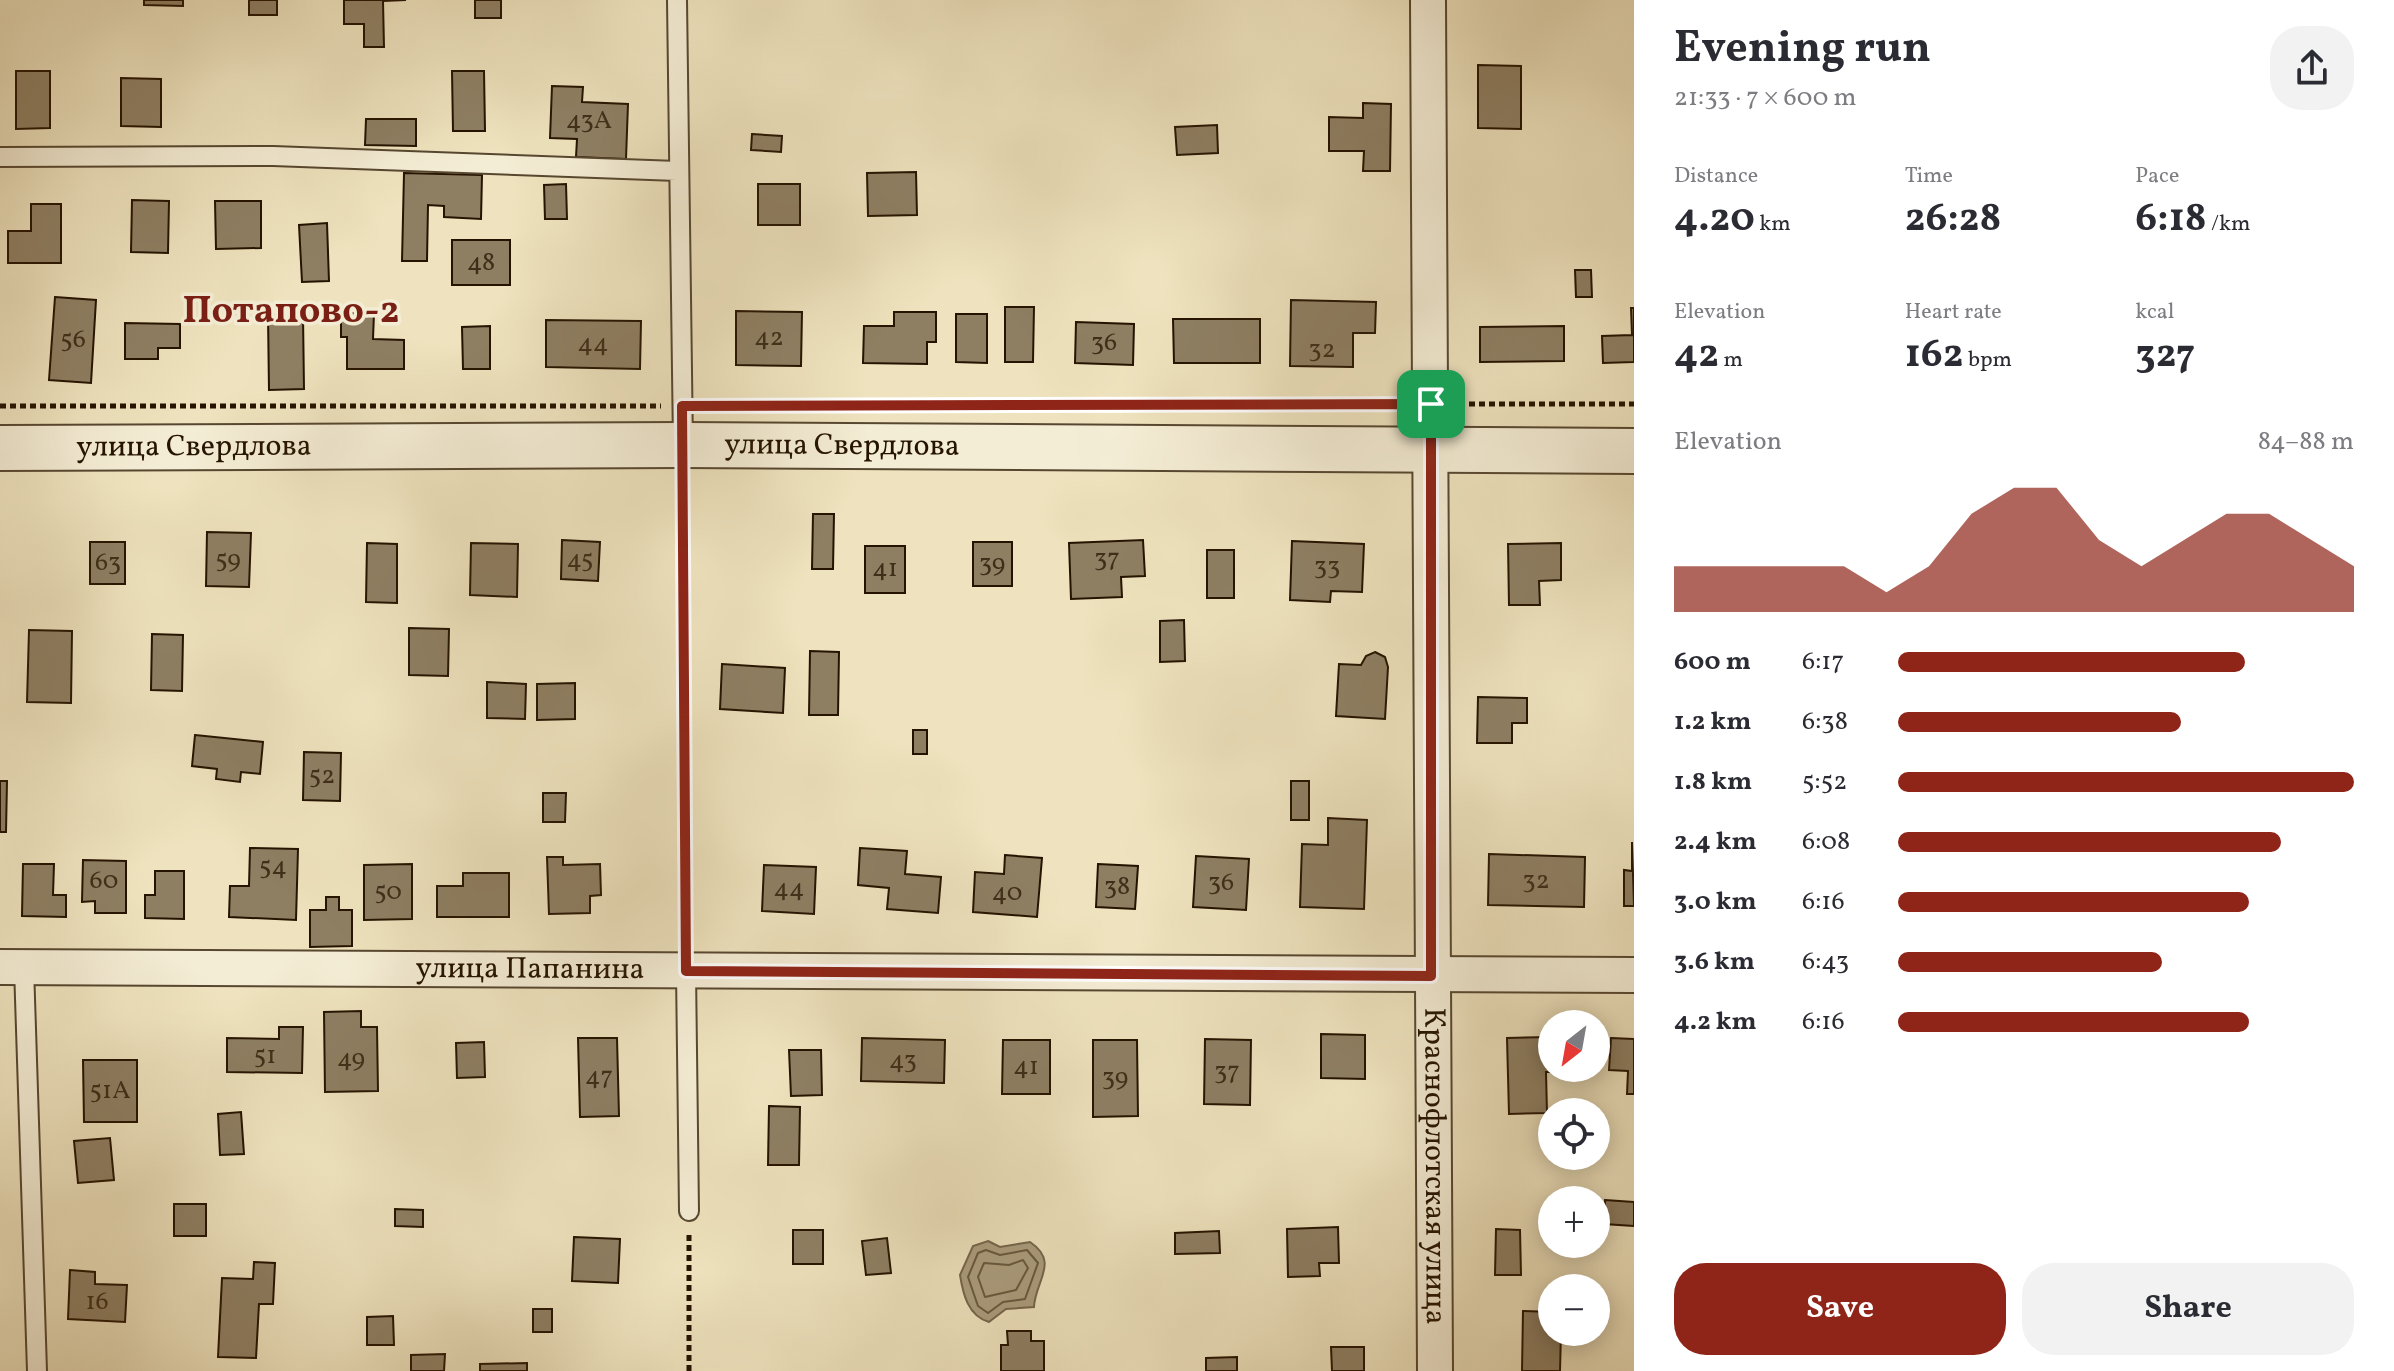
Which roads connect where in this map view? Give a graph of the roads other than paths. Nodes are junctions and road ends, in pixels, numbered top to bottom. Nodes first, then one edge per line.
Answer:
1 (677, 0) edge
2 (1428, 0) edge
3 (0, 157) edge
4 (677, 171) junction
5 (682, 426) junction
6 (0, 448) edge
7 (1430, 450) junction
8 (1634, 451) edge
9 (12, 967) edge
10 (686, 971) junction
11 (1634, 975) edge
12 (1431, 976) junction
13 (689, 1211) road end
14 (37, 1371) edge
15 (1435, 1371) edge

1 - 4 lane
2 - 7 street, Краснофлотская улица
3 - 4 lane
4 - 5 lane
5 - 6 street, улица Свердлова
5 - 7 street, улица Свердлова
7 - 8 street, улица Свердлова
7 - 12 street, Краснофлотская улица
9 - 10 street, улица Папанина
9 - 14 lane
10 - 12 street, улица Папанина
10 - 13 lane
11 - 12 street, улица Папанина
12 - 15 street, Краснофлотская улица

